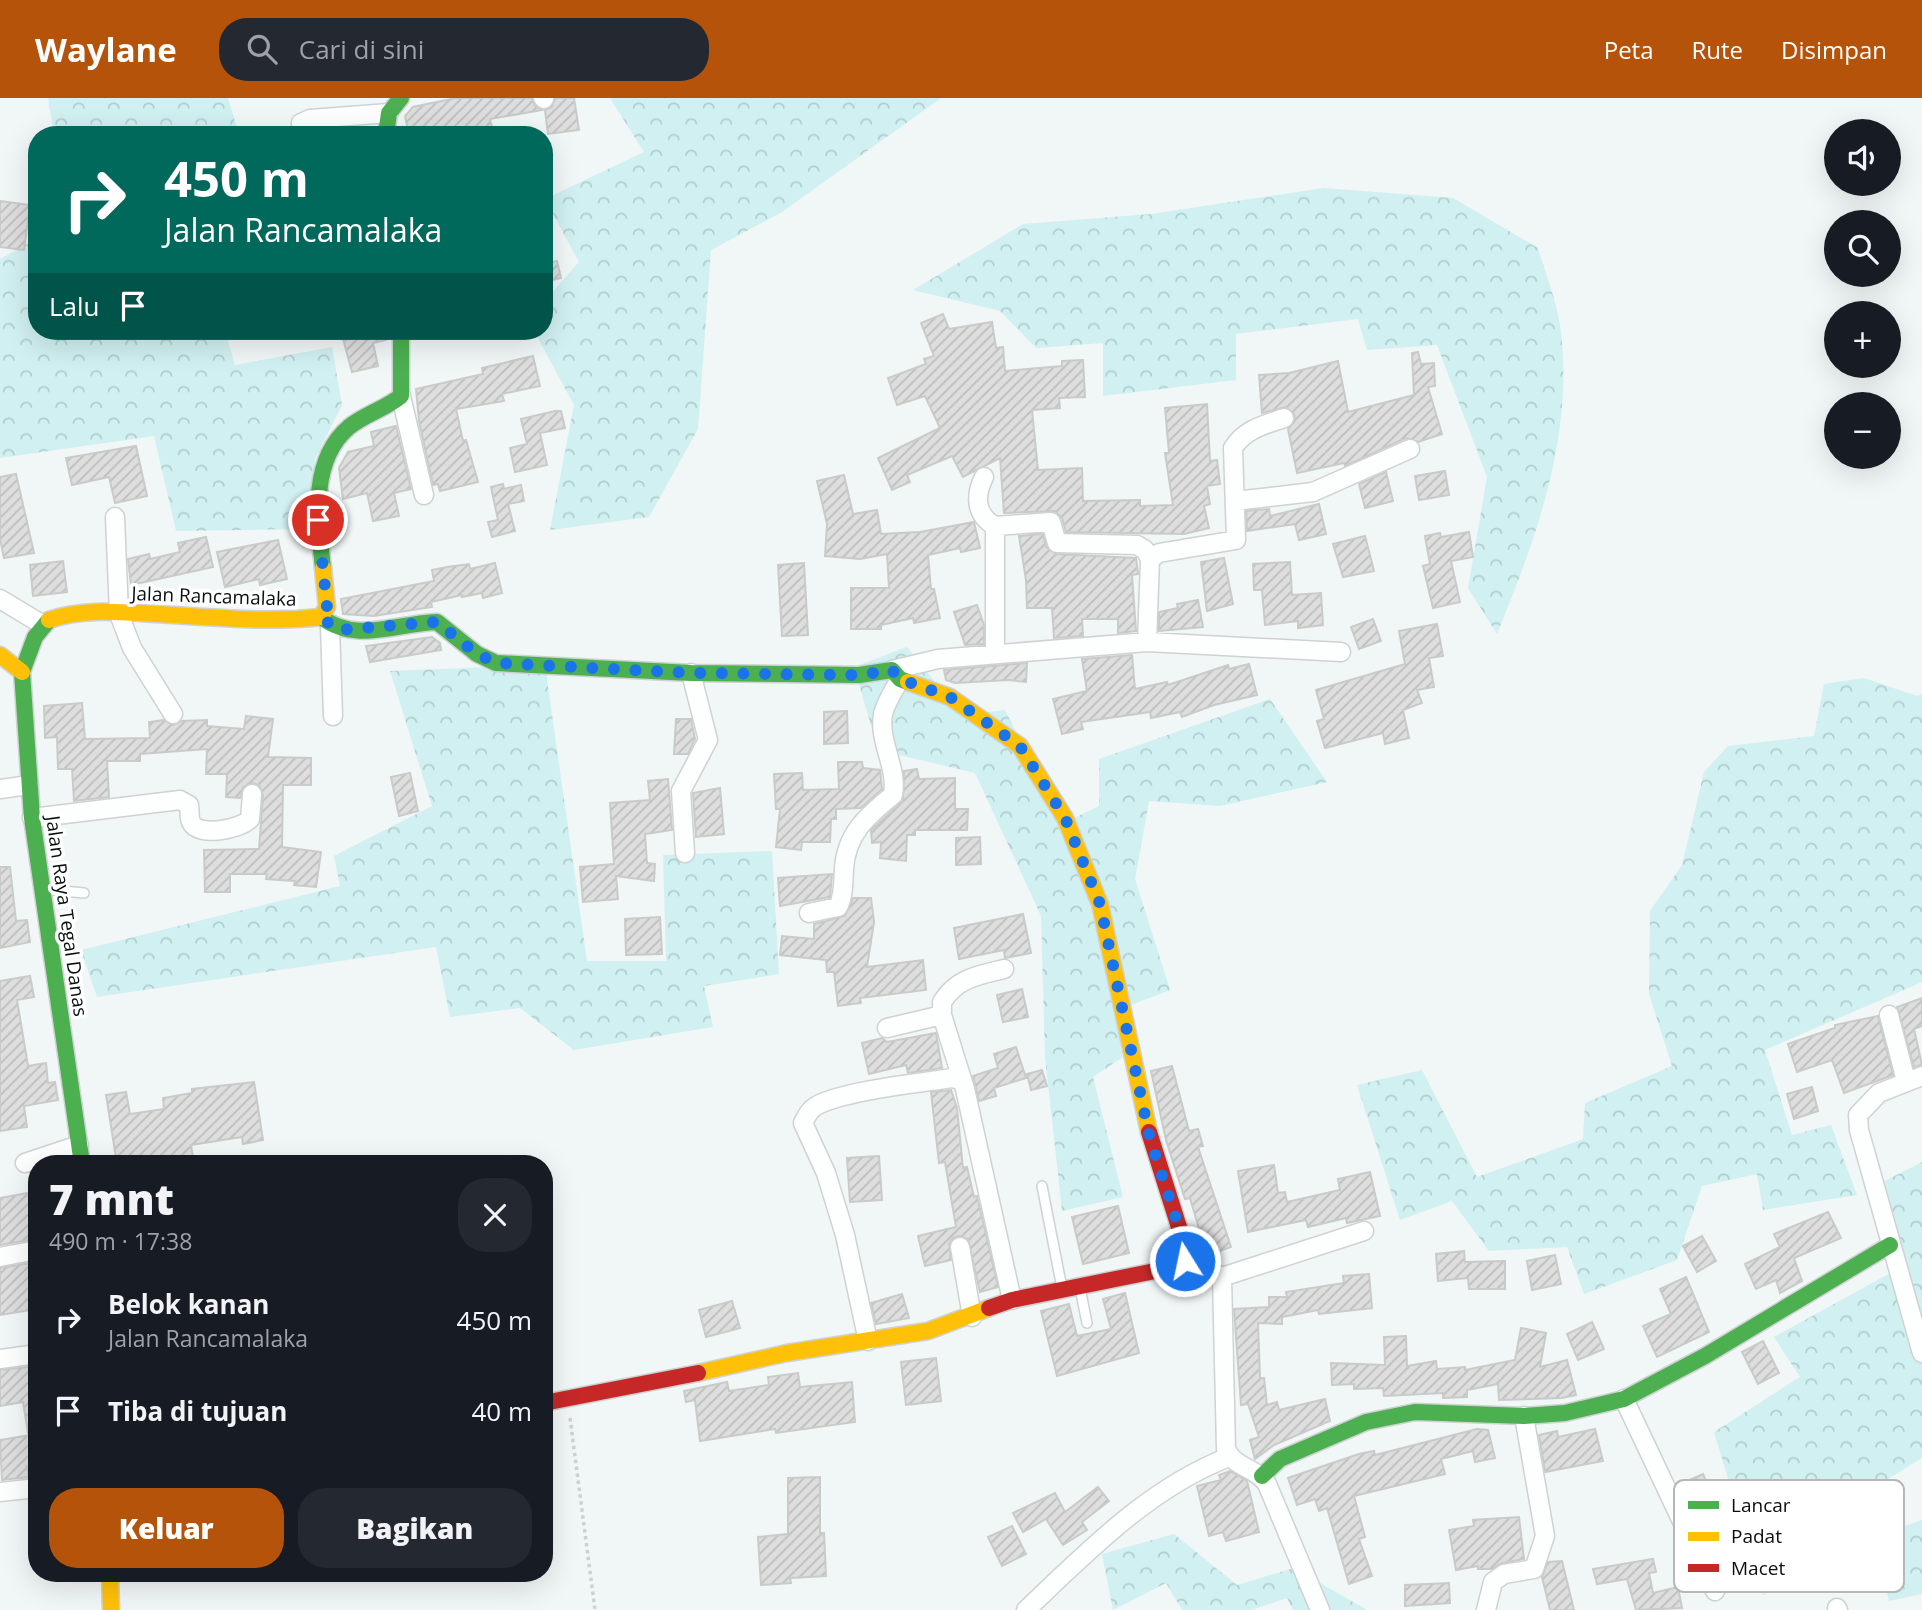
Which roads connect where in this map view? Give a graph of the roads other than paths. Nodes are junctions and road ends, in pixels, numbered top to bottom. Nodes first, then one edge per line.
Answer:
1 (401, 98) edge
2 (390, 113) junction
3 (302, 126) edge
4 (388, 126) edge
5 (401, 340) edge
6 (401, 396) junction
7 (1284, 418) dead end
8 (1410, 449) dead end
9 (984, 477) dead end
10 (424, 495) dead end
11 (1235, 500) junction
12 (115, 516) dead end
13 (995, 526) junction
14 (1150, 559) junction
15 (0, 599) edge
16 (119, 614) junction
17 (326, 622) junction
18 (41, 628) junction
19 (1147, 642) junction
20 (1341, 652) dead end
21 (995, 654) junction
22 (0, 655) edge
23 (24, 667) junction
24 (691, 673) junction
25 (896, 675) junction
26 (173, 714) dead end
27 (333, 716) dead end
28 (29, 785) junction
29 (0, 789) edge
30 (252, 794) dead end
31 (32, 818) junction
32 (685, 853) dead end
33 (41, 889) junction
34 (83, 893) dead end
35 (809, 913) dead end
36 (1004, 969) dead end
37 (942, 1015) junction
38 (1889, 1015) dead end
39 (887, 1028) dead end
40 (1914, 1079) edge
41 (960, 1080) junction
42 (79, 1145) junction
43 (49, 1155) edge
44 (81, 1155) edge
45 (28, 1162) edge
46 (25, 1163) dead end
47 (1042, 1186) dead end
48 (1364, 1231) dead end
49 (1891, 1245) junction
50 (960, 1247) dead end
51 (28, 1252) edge
52 (0, 1257) edge
53 (1185, 1261) junction
54 (1222, 1278) junction
55 (1080, 1286) junction
56 (1062, 1290) junction
57 (1012, 1300) junction
58 (972, 1317) junction
59 (1087, 1324) dead end
60 (868, 1341) junction
61 (1922, 1353) edge
62 (28, 1355) edge
63 (0, 1359) edge
64 (1623, 1399) junction
65 (553, 1401) edge
66 (1524, 1416) junction
67 (1229, 1457) junction
68 (1262, 1476) junction
69 (28, 1489) edge
70 (0, 1492) edge
71 (1674, 1505) edge
72 (110, 1582) edge
73 (111, 1610) edge
74 (1026, 1610) edge
75 (1320, 1610) edge
76 (1486, 1610) edge

1 - 2 street
2 - 3 street
2 - 4 street
5 - 6 street
6 - 10 street
6 - 17 street, Jalan Rancamalaka
7 - 11 street
8 - 11 street
9 - 13 street
11 - 14 street
12 - 16 street
13 - 14 street
13 - 21 street
14 - 19 street
15 - 18 street
16 - 17 street, Jalan Rancamalaka
16 - 18 street, Jalan Rancamalaka
16 - 26 street
17 - 24 street
17 - 27 street
18 - 23 street
19 - 20 street
19 - 21 street
21 - 25 street
22 - 23 street
23 - 28 street, Jalan Raya Tegal Danas
24 - 25 street
24 - 32 street
25 - 35 street
25 - 53 street
28 - 29 street
28 - 31 street, Jalan Raya Tegal Danas
30 - 31 street
31 - 33 street, Jalan Raya Tegal Danas
33 - 34 lane
33 - 42 street, Jalan Raya Tegal Danas
36 - 37 street
37 - 39 street
37 - 41 street
38 - 40 street
40 - 49 street
41 - 57 street
41 - 60 street
42 - 43 street
42 - 44 street, Jalan Raya Tegal Danas
45 - 46 street
47 - 56 lane
48 - 54 street
49 - 61 street
49 - 64 street
50 - 58 street
51 - 52 street
53 - 54 street
53 - 55 street
54 - 67 street
55 - 56 street
55 - 59 lane
56 - 57 street
57 - 58 street
58 - 60 street
60 - 65 street
62 - 63 street
64 - 66 street
64 - 71 street
66 - 68 street
66 - 76 street
67 - 68 street
67 - 74 street
68 - 75 street
69 - 70 street
72 - 73 street

